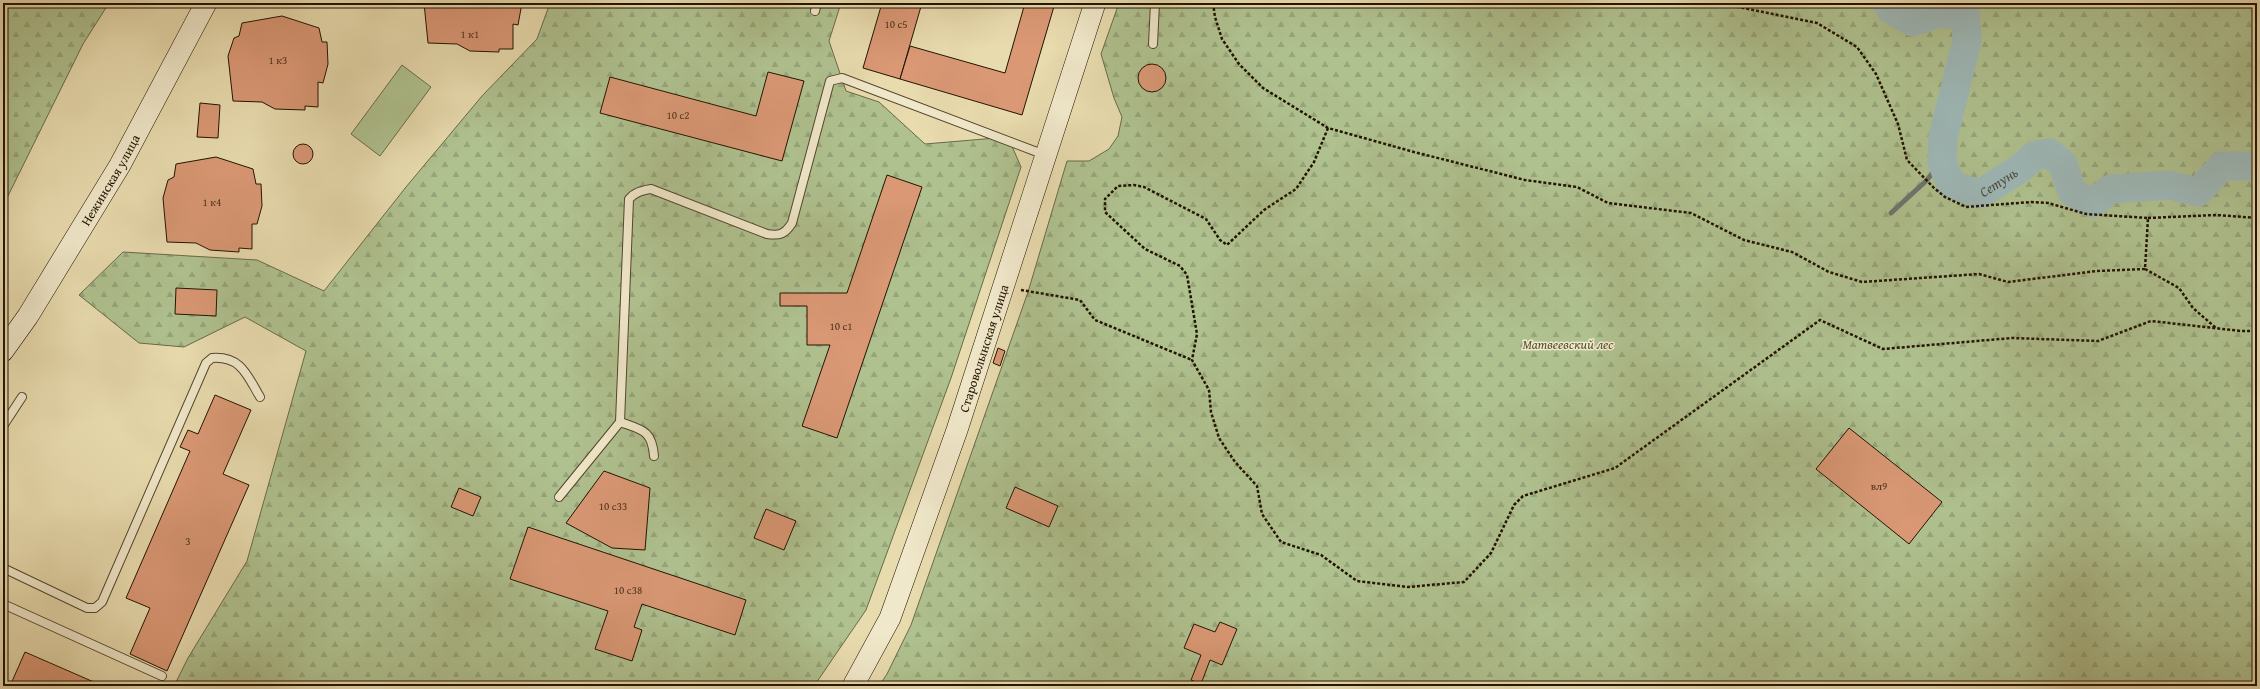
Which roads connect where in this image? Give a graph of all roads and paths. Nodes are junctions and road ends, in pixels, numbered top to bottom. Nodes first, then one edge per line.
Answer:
1 (206, 3) edge
2 (1095, 3) edge
3 (1155, 3) edge
4 (1213, 3) edge
5 (1719, 3) edge
6 (1153, 44) dead end
7 (1328, 128) junction
8 (1046, 155) junction
9 (2148, 218) junction
10 (2257, 218) edge
11 (2145, 269) junction
12 (1016, 289) dead end
13 (2217, 329) junction
14 (2257, 331) edge
15 (3, 351) edge
16 (1192, 360) junction
17 (22, 397) dead end
18 (260, 397) dead end
19 (620, 422) junction
20 (3, 426) edge
21 (654, 456) dead end
22 (559, 497) dead end
23 (3, 568) edge
24 (3, 604) edge
25 (162, 676) dead end
26 (853, 686) edge

1 - 15 street, Нежинская улица
2 - 8 street, Староволынская улица
3 - 6 lane
4 - 7 path
5 - 9 path
7 - 11 path
7 - 16 path
8 - 19 lane
8 - 26 street, Староволынская улица
9 - 10 path
9 - 11 path
11 - 13 path
12 - 16 path
13 - 14 path
13 - 16 path
17 - 20 lane
18 - 23 lane
19 - 21 lane
19 - 22 lane
24 - 25 lane

